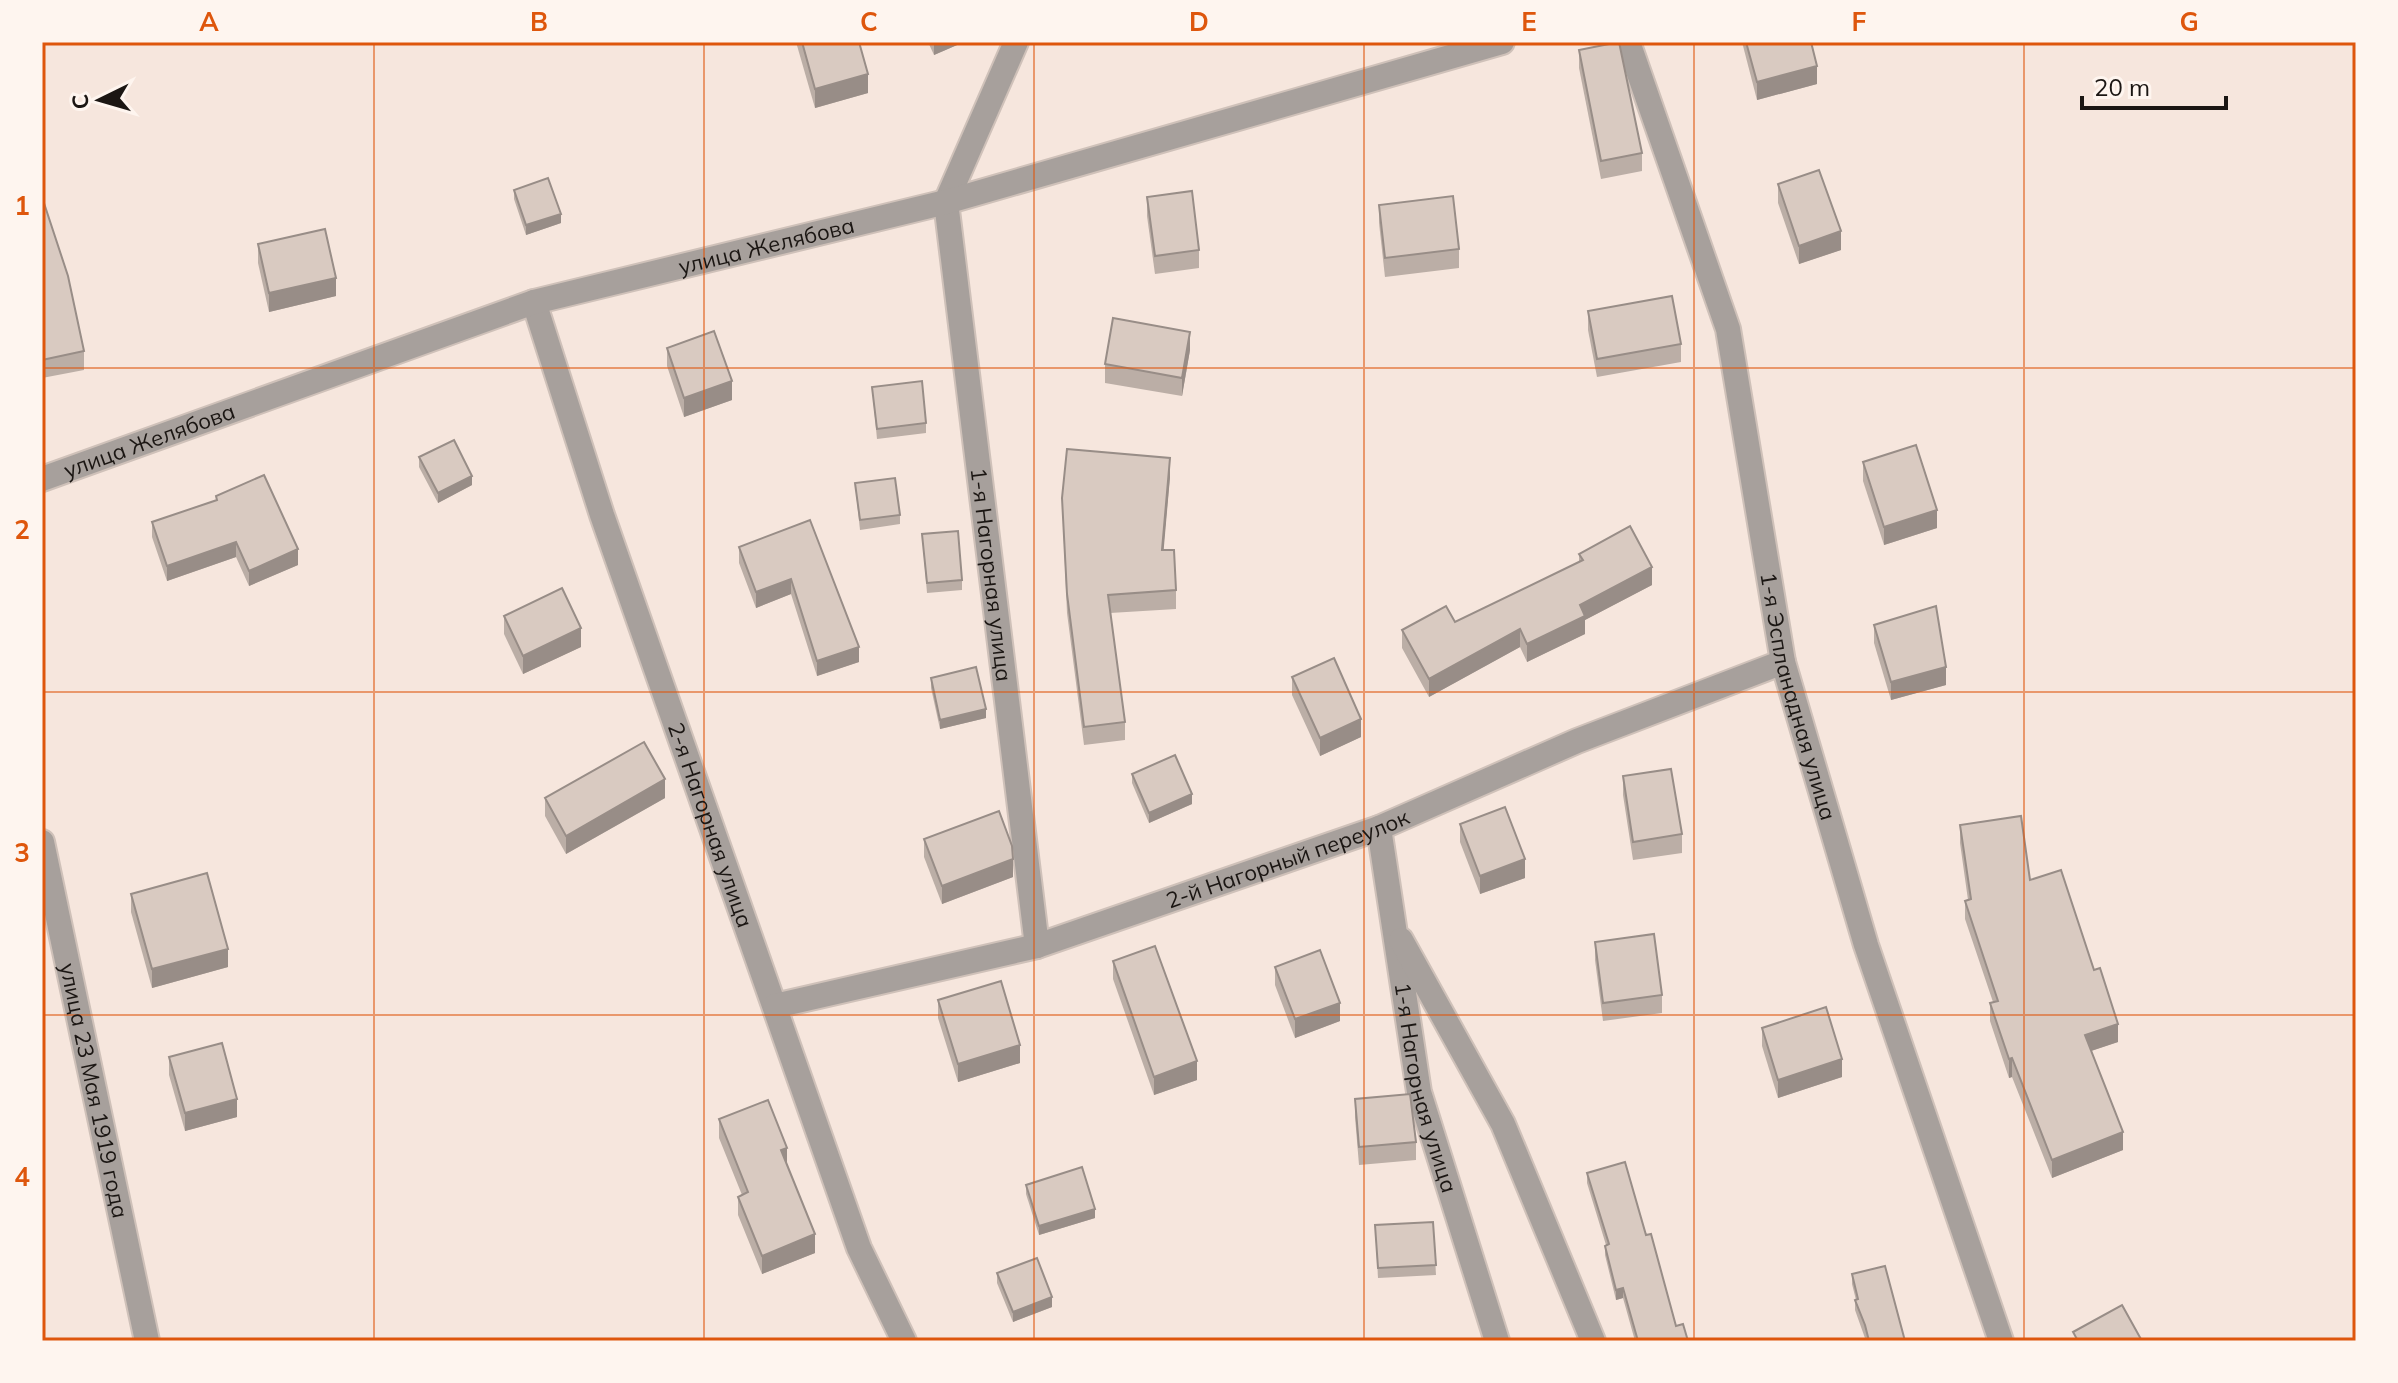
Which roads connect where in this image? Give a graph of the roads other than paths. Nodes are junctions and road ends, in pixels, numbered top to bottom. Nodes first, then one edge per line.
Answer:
1 (1016, 42) edge
2 (1502, 42) edge
3 (1628, 42) edge
4 (946, 202) junction
5 (534, 302) junction
6 (42, 479) edge
7 (1783, 662) junction
8 (1379, 828) junction
9 (42, 842) edge
10 (1394, 926) junction
11 (1037, 946) junction
12 (775, 1006) junction
13 (147, 1341) edge
14 (904, 1341) edge
15 (1497, 1341) edge
16 (1593, 1341) edge
17 (2001, 1341) edge

1 - 4 street
2 - 4 street, улица Желябова
3 - 7 street, 1-я Эспланадная улица
4 - 5 street, улица Желябова
4 - 11 street, 1-я Нагорная улица
5 - 6 street, улица Желябова
5 - 12 street, 2-я Нагорная улица
7 - 8 street, 2-й Нагорный переулок
7 - 17 street, 1-я Эспланадная улица
8 - 10 street, 1-я Нагорная улица
8 - 11 street, 2-й Нагорный переулок
9 - 13 street, улица 23 Мая 1919 года
10 - 15 street, 1-я Нагорная улица
10 - 16 street
11 - 12 street, 2-й Нагорный переулок
12 - 14 street, 2-я Нагорная улица

